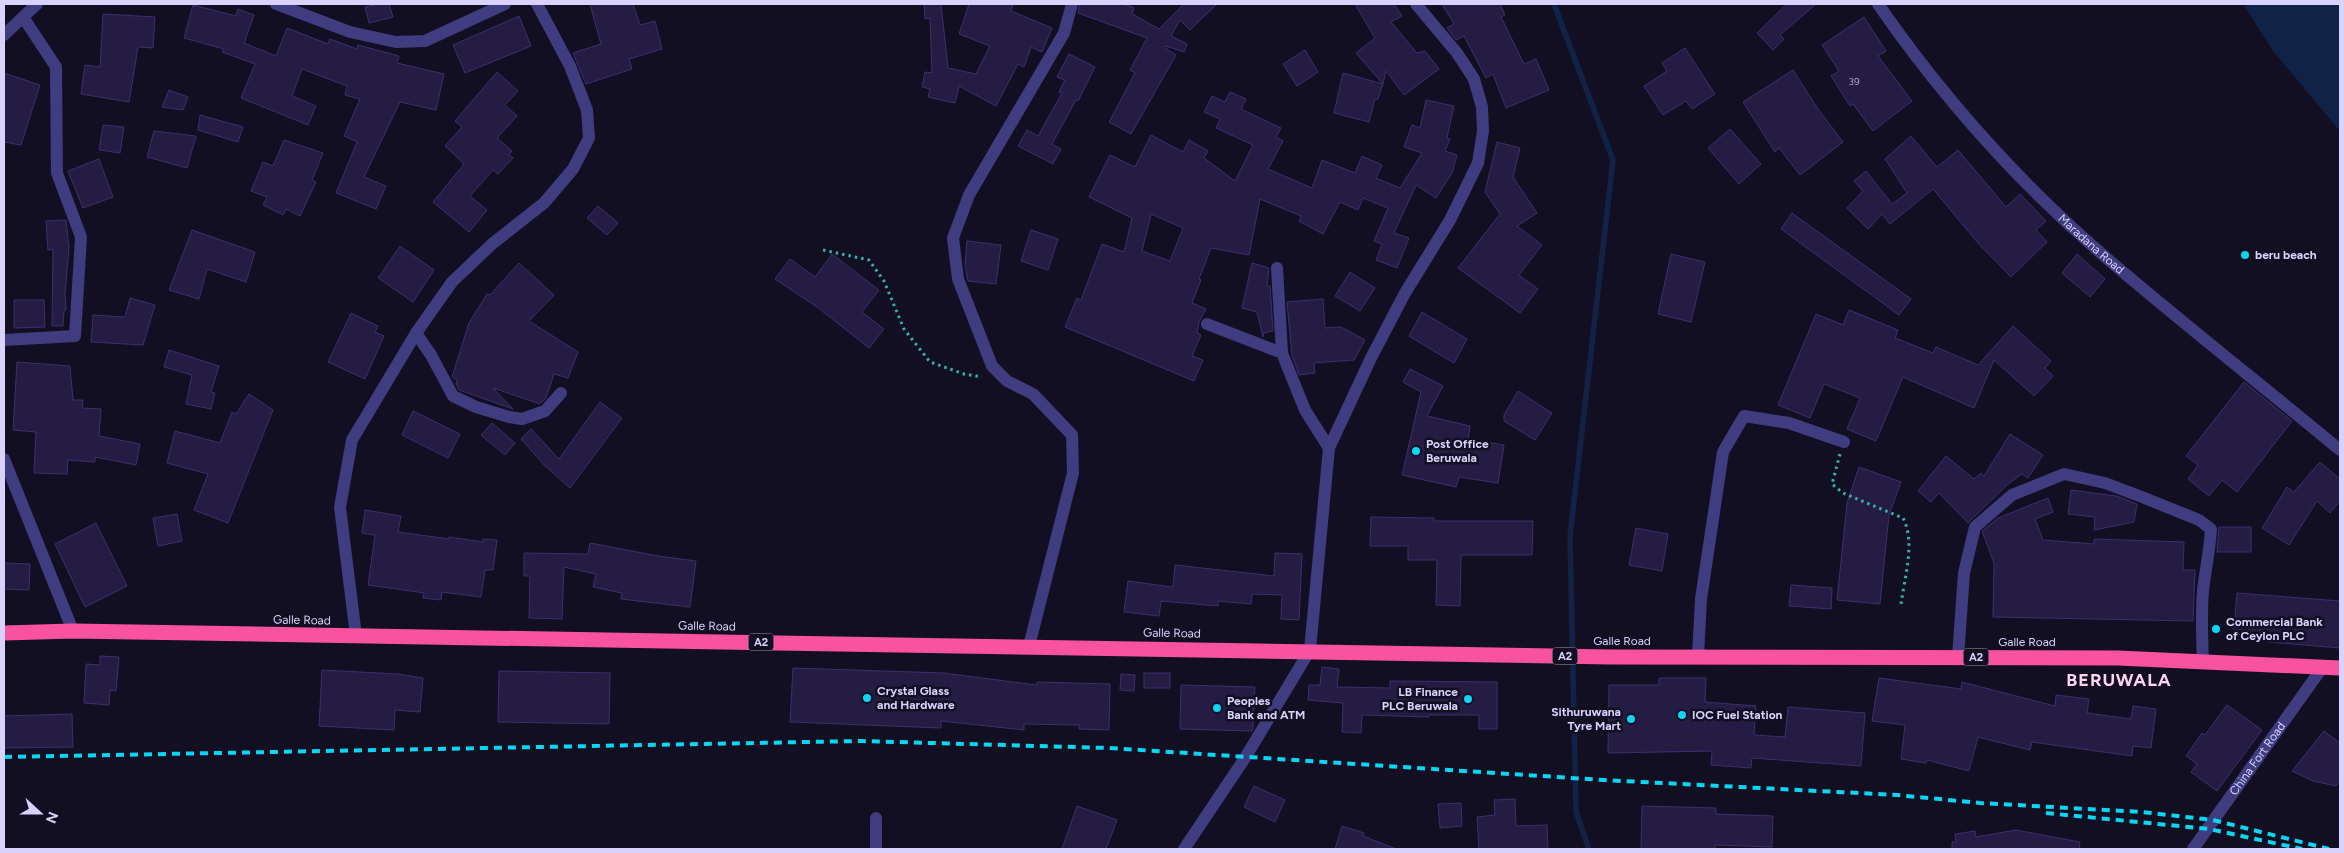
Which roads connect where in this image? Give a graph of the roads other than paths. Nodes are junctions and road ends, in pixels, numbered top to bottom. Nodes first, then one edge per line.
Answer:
1 (37, 4) edge
2 (276, 4) edge
3 (505, 4) edge
4 (537, 4) edge
5 (1072, 4) edge
6 (1416, 4) edge
7 (1878, 4) edge
8 (23, 17) junction
9 (6, 29) edge
10 (1277, 268) dead end
11 (1207, 324) dead end
12 (416, 333) junction
13 (4, 340) edge
14 (1282, 353) junction
15 (561, 393) dead end
16 (1844, 442) road end
17 (1329, 448) junction
18 (2340, 450) edge
19 (4, 459) edge
20 (74, 632) junction
21 (4, 633) edge
22 (356, 636) junction
23 (1029, 646) junction
24 (1310, 650) junction
25 (1698, 656) junction
26 (1958, 657) junction
27 (2204, 662) junction
28 (2322, 668) junction
29 (2340, 668) edge
30 (876, 818) dead end
31 (876, 849) edge
32 (1184, 849) edge
33 (2193, 849) edge

1 - 8 street
2 - 3 street
4 - 12 street
5 - 23 street
6 - 17 street
7 - 18 street, Maradana Road
8 - 9 street
8 - 13 street
10 - 14 street
11 - 14 street
12 - 15 street
12 - 22 street
14 - 17 street
16 - 25 street
17 - 24 street
19 - 20 street
20 - 21 highway, Galle Road / A2
20 - 22 highway, Galle Road / A2
22 - 23 highway, Galle Road / A2
23 - 24 highway, Galle Road / A2
24 - 25 highway, Galle Road / A2
24 - 32 street
25 - 26 highway, Galle Road / A2
26 - 27 highway, Galle Road / A2
26 - 27 street
27 - 28 highway, Galle Road / A2
28 - 29 highway, Galle Road / A2
28 - 33 street, China Fort Road
30 - 31 street

